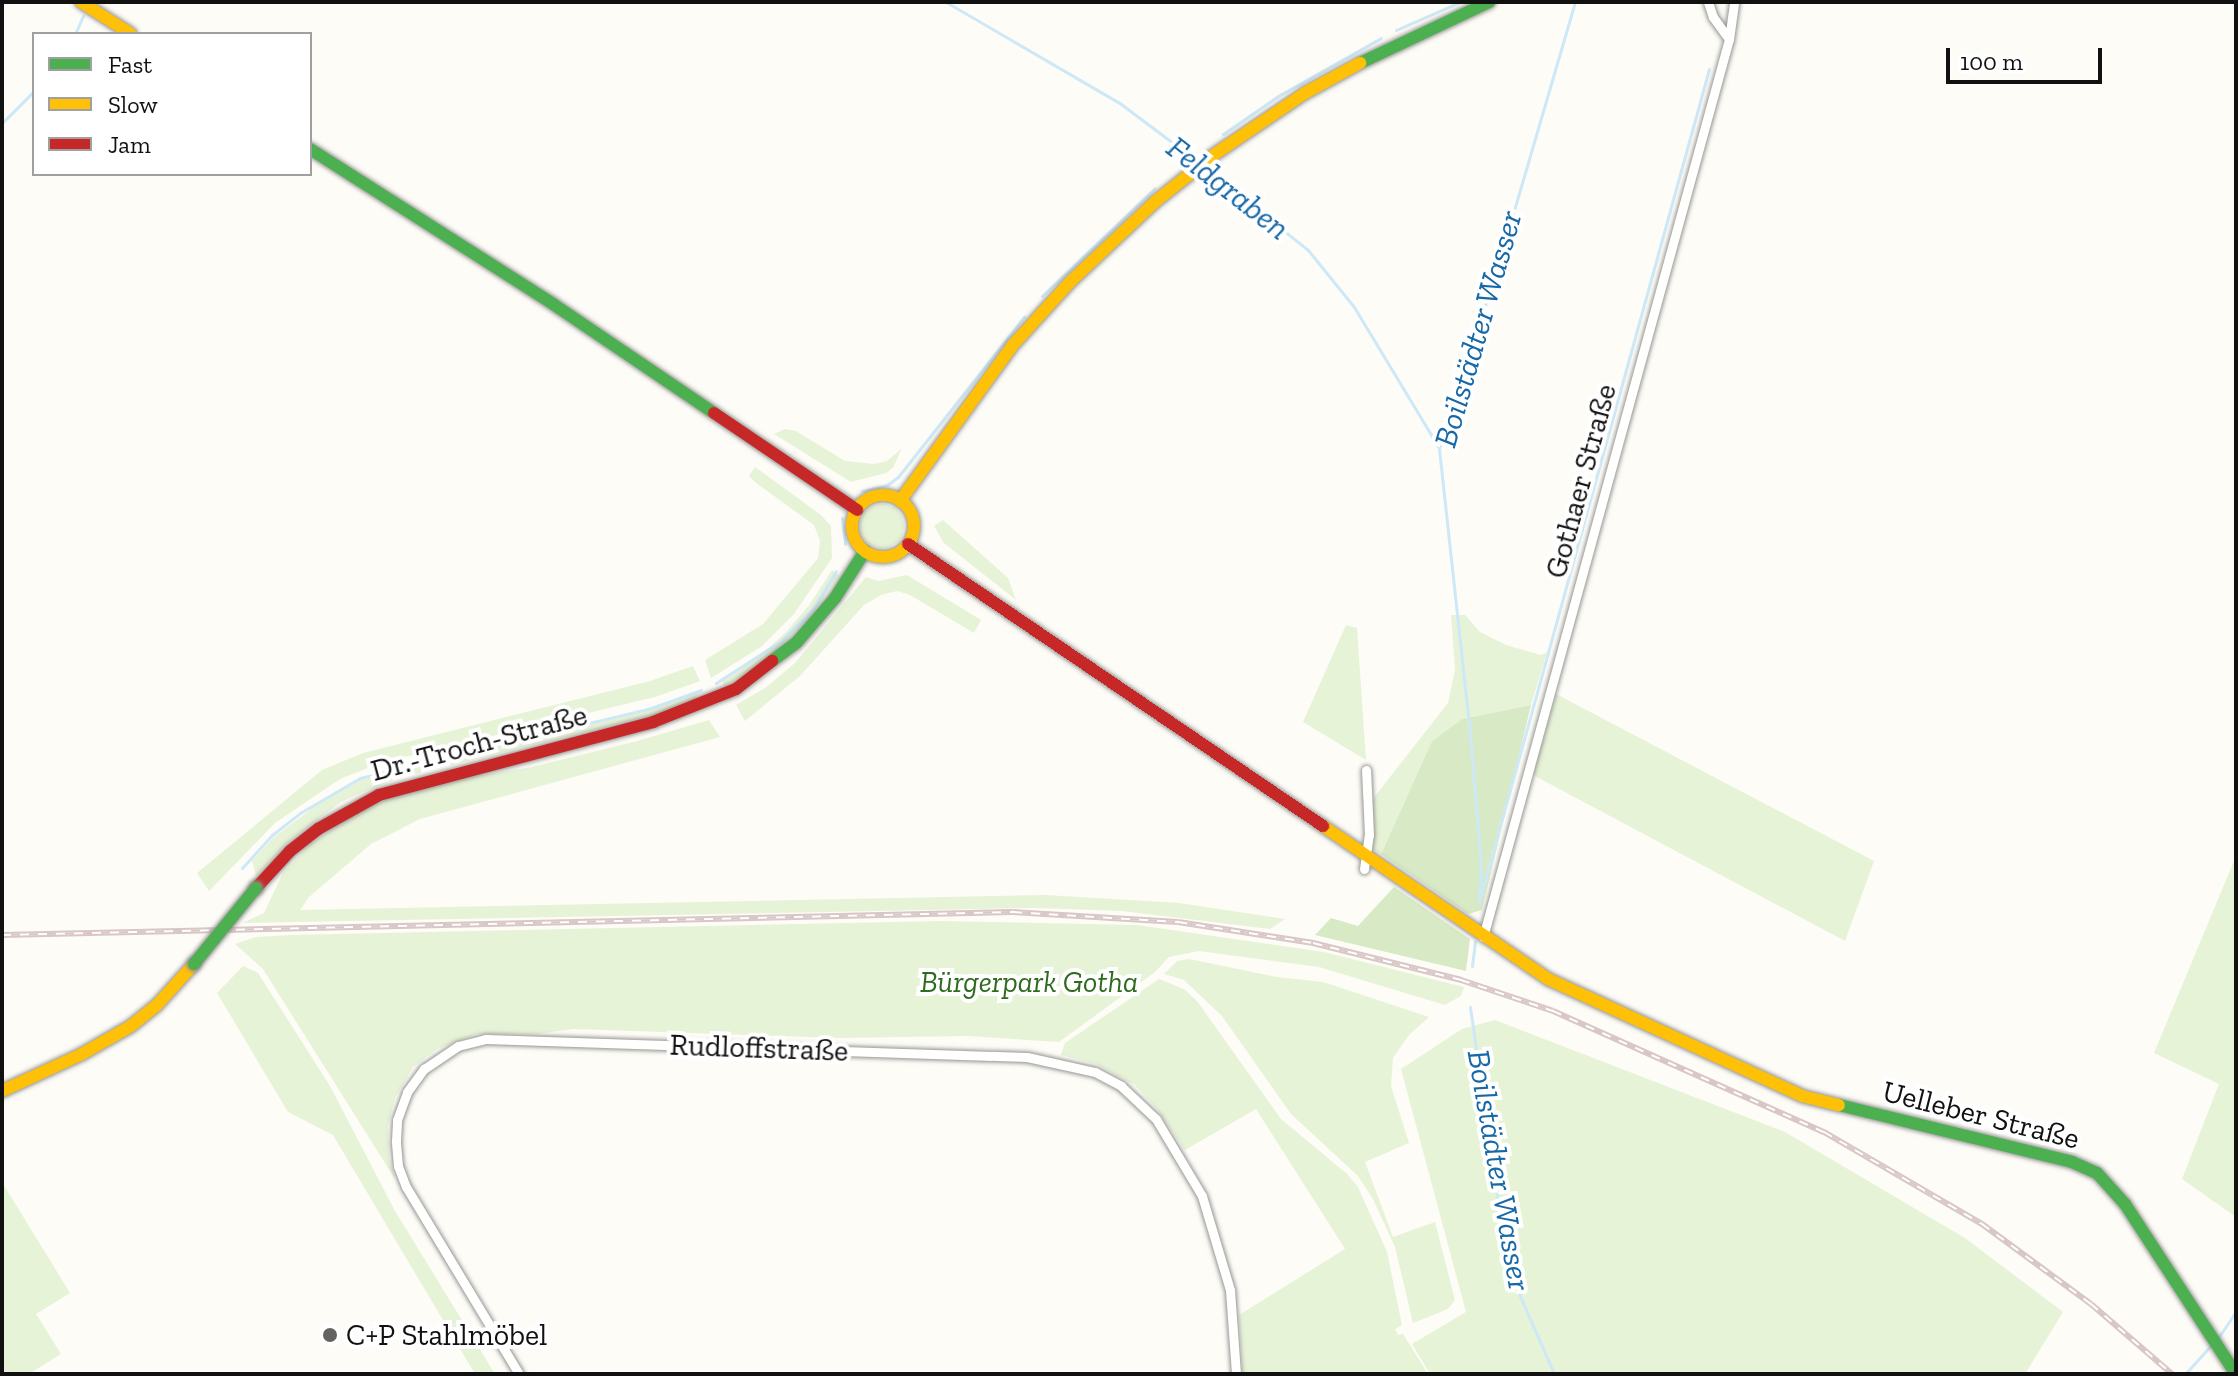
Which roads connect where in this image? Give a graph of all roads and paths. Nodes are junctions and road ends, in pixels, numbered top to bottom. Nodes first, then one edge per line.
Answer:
1 (81, 2) edge
2 (1489, 2) edge
3 (1708, 2) edge
4 (1734, 2) edge
5 (128, 32) edge
6 (1729, 39) junction
7 (312, 150) edge
8 (900, 501) junction
9 (857, 510) junction
10 (908, 544) junction
11 (865, 551) junction
12 (1366, 770) dead end
13 (1364, 862) junction
14 (1483, 937) junction
15 (2, 1091) edge
16 (519, 1374) edge
17 (1236, 1374) edge
18 (2236, 1374) edge

1 - 5 street
2 - 8 street
3 - 6 street
4 - 6 street, Gothaer Straße
6 - 14 street, Gothaer Straße
7 - 9 street
8 - 9 street
8 - 10 street
9 - 11 street
10 - 11 street
10 - 13 street, Uelleber Straße
11 - 15 street, Dr.-Troch-Straße, bridge
12 - 13 street
13 - 14 street, Uelleber Straße
14 - 18 street, Uelleber Straße
16 - 17 street, Rudloffstraße

